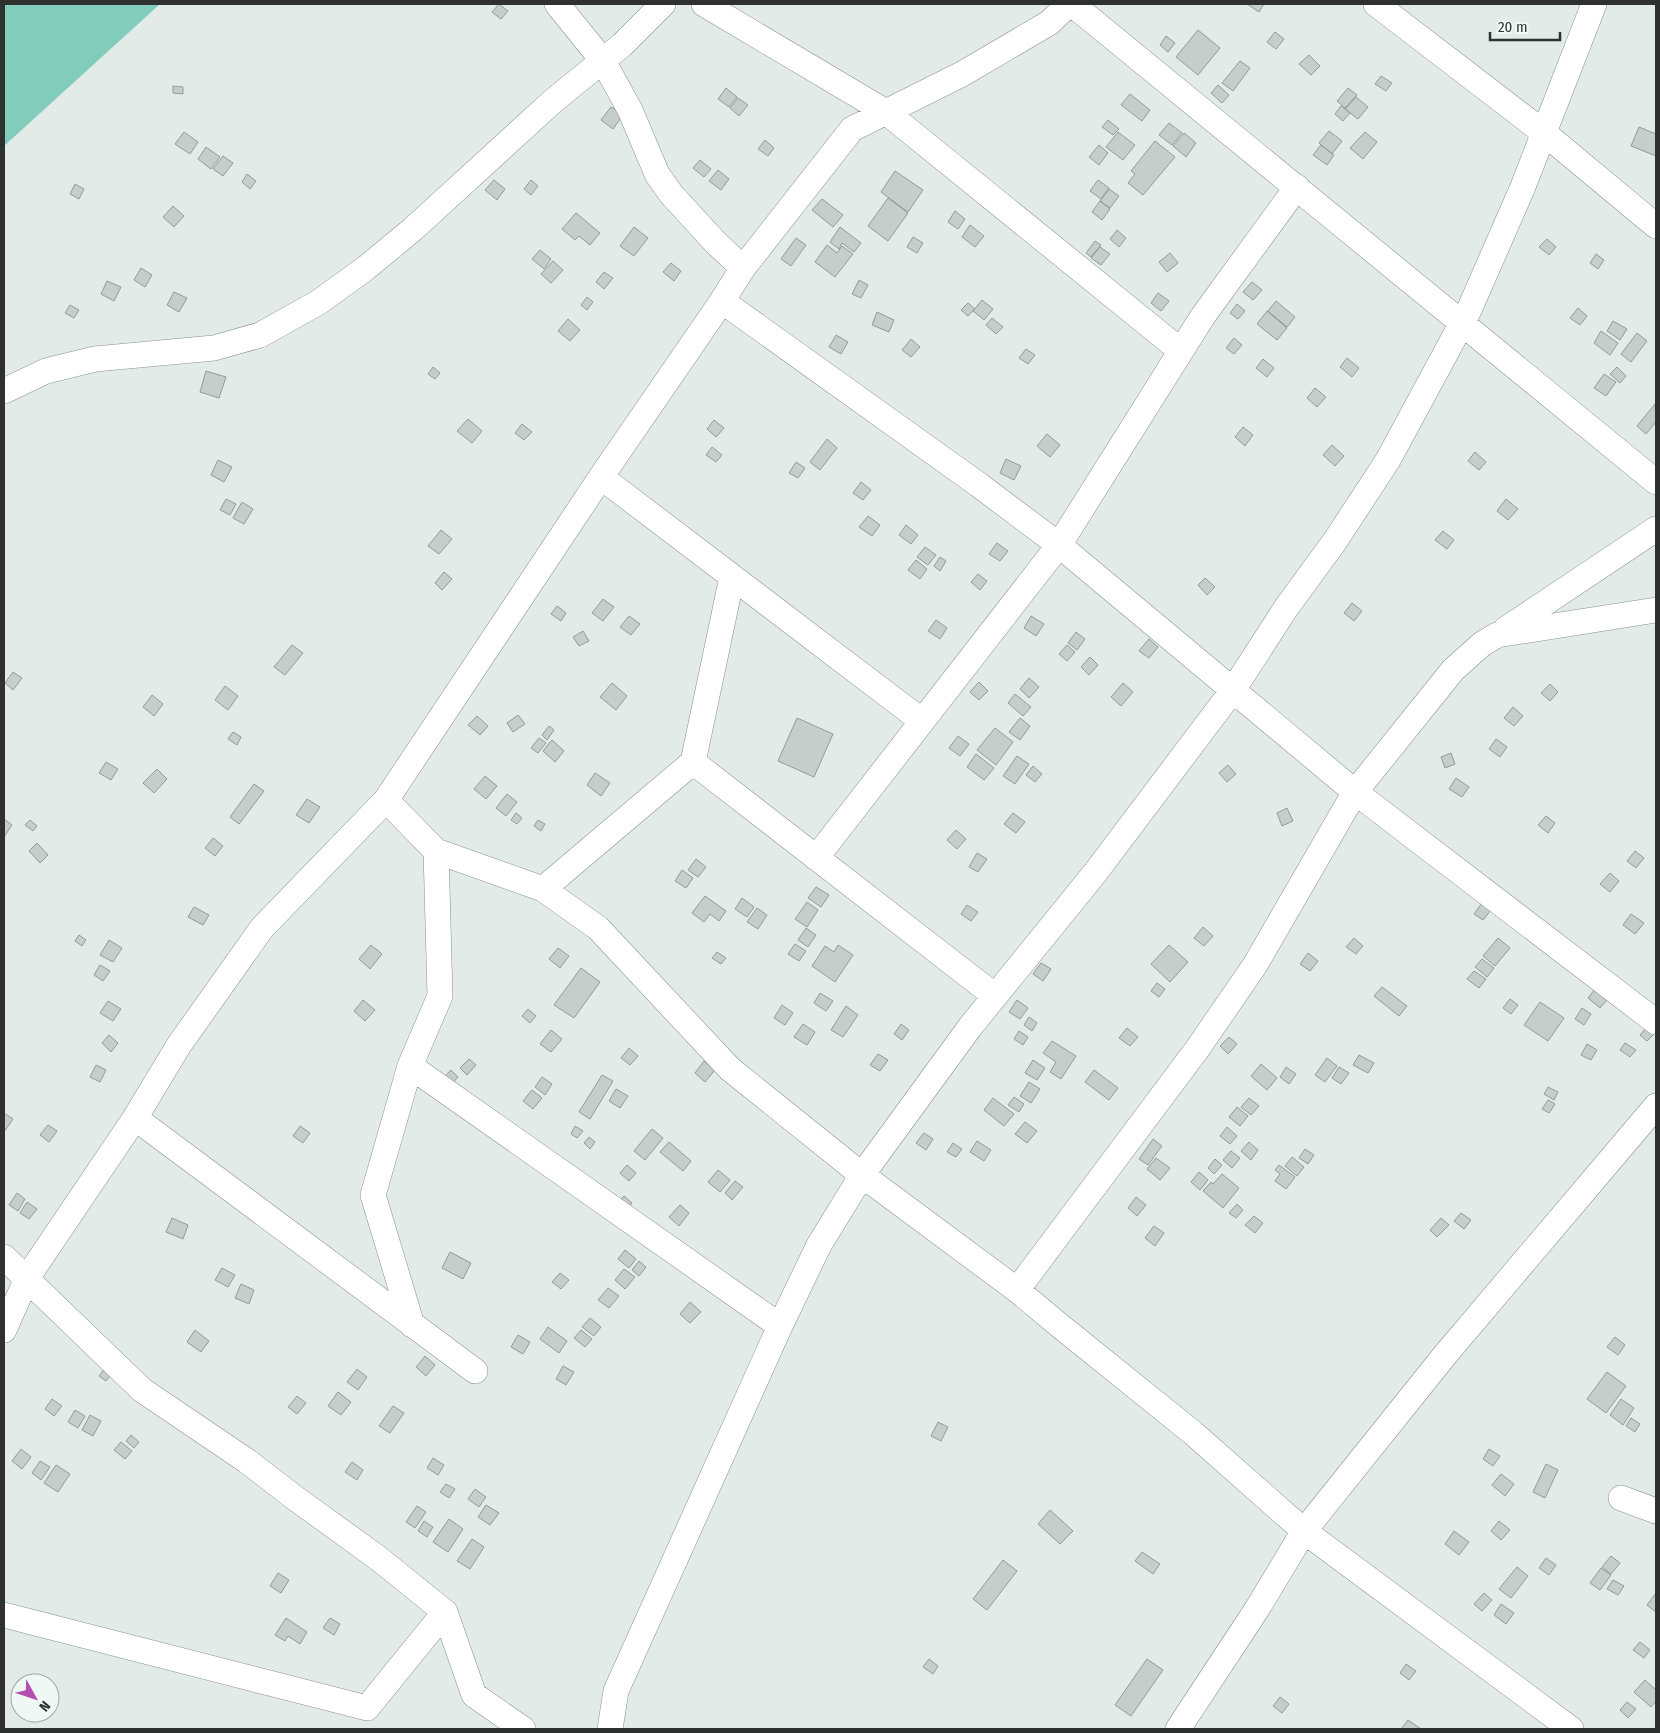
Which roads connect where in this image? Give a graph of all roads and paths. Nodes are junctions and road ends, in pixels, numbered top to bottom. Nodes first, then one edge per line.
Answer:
1 (557, 4) edge
2 (663, 4) edge
3 (704, 4) edge
4 (1071, 4) edge
5 (1376, 4) edge
6 (1594, 4) edge
7 (603, 61) junction
8 (886, 112) junction
9 (1544, 132) junction
10 (1297, 187) junction
11 (1656, 226) edge
12 (742, 268) junction
13 (722, 301) junction
14 (1462, 322) junction
15 (1181, 351) junction
16 (4, 386) edge
17 (601, 477) junction
18 (1656, 482) edge
19 (1656, 529) edge
20 (1059, 545) junction
21 (732, 577) junction
22 (1656, 610) edge
23 (1497, 636) junction
24 (1233, 690) junction
25 (922, 721) junction
26 (693, 762) junction
27 (1356, 792) junction
28 (386, 800) junction
29 (436, 851) junction
30 (816, 858) junction
31 (543, 889) junction
32 (994, 996) junction
33 (1656, 1022) edge
34 (410, 1066) junction
35 (1656, 1106) edge
36 (134, 1118) junction
37 (862, 1175) junction
38 (4, 1257) edge
39 (27, 1278) junction
40 (1017, 1290) junction
41 (412, 1324) junction
42 (780, 1326) junction
43 (4, 1330) edge
44 (474, 1371) dead end
45 (1621, 1498) dead end
46 (1656, 1511) edge
47 (1304, 1532) junction
48 (445, 1612) junction
49 (4, 1615) edge
50 (523, 1729) edge
51 (610, 1729) edge
52 (1178, 1729) edge
53 (1571, 1729) edge

1 - 7 street
2 - 7 street
3 - 8 street
4 - 8 street
4 - 10 street
5 - 9 street
6 - 9 street
7 - 12 street
7 - 16 street
8 - 12 street
8 - 15 street
9 - 11 street
9 - 14 street
10 - 14 street
10 - 15 street
12 - 13 street
13 - 17 street
13 - 20 street
14 - 18 street
14 - 24 street
15 - 20 street
17 - 21 street
17 - 28 street
19 - 23 street
20 - 24 street
20 - 25 street
21 - 25 street
21 - 26 street
22 - 23 street
23 - 27 street
24 - 27 street
24 - 32 street
25 - 30 street
26 - 30 street
26 - 31 street
27 - 33 street
27 - 40 street
28 - 29 street
28 - 36 street
29 - 31 street
29 - 34 street
30 - 32 street
31 - 37 street
32 - 37 street
34 - 41 street
34 - 42 street
35 - 47 street
36 - 39 street
36 - 41 street
37 - 40 street
37 - 42 street
38 - 39 street
39 - 43 street
39 - 48 street
40 - 47 street
41 - 44 street
42 - 51 street
45 - 46 street
47 - 52 street
47 - 53 street
48 - 49 street
48 - 50 street

